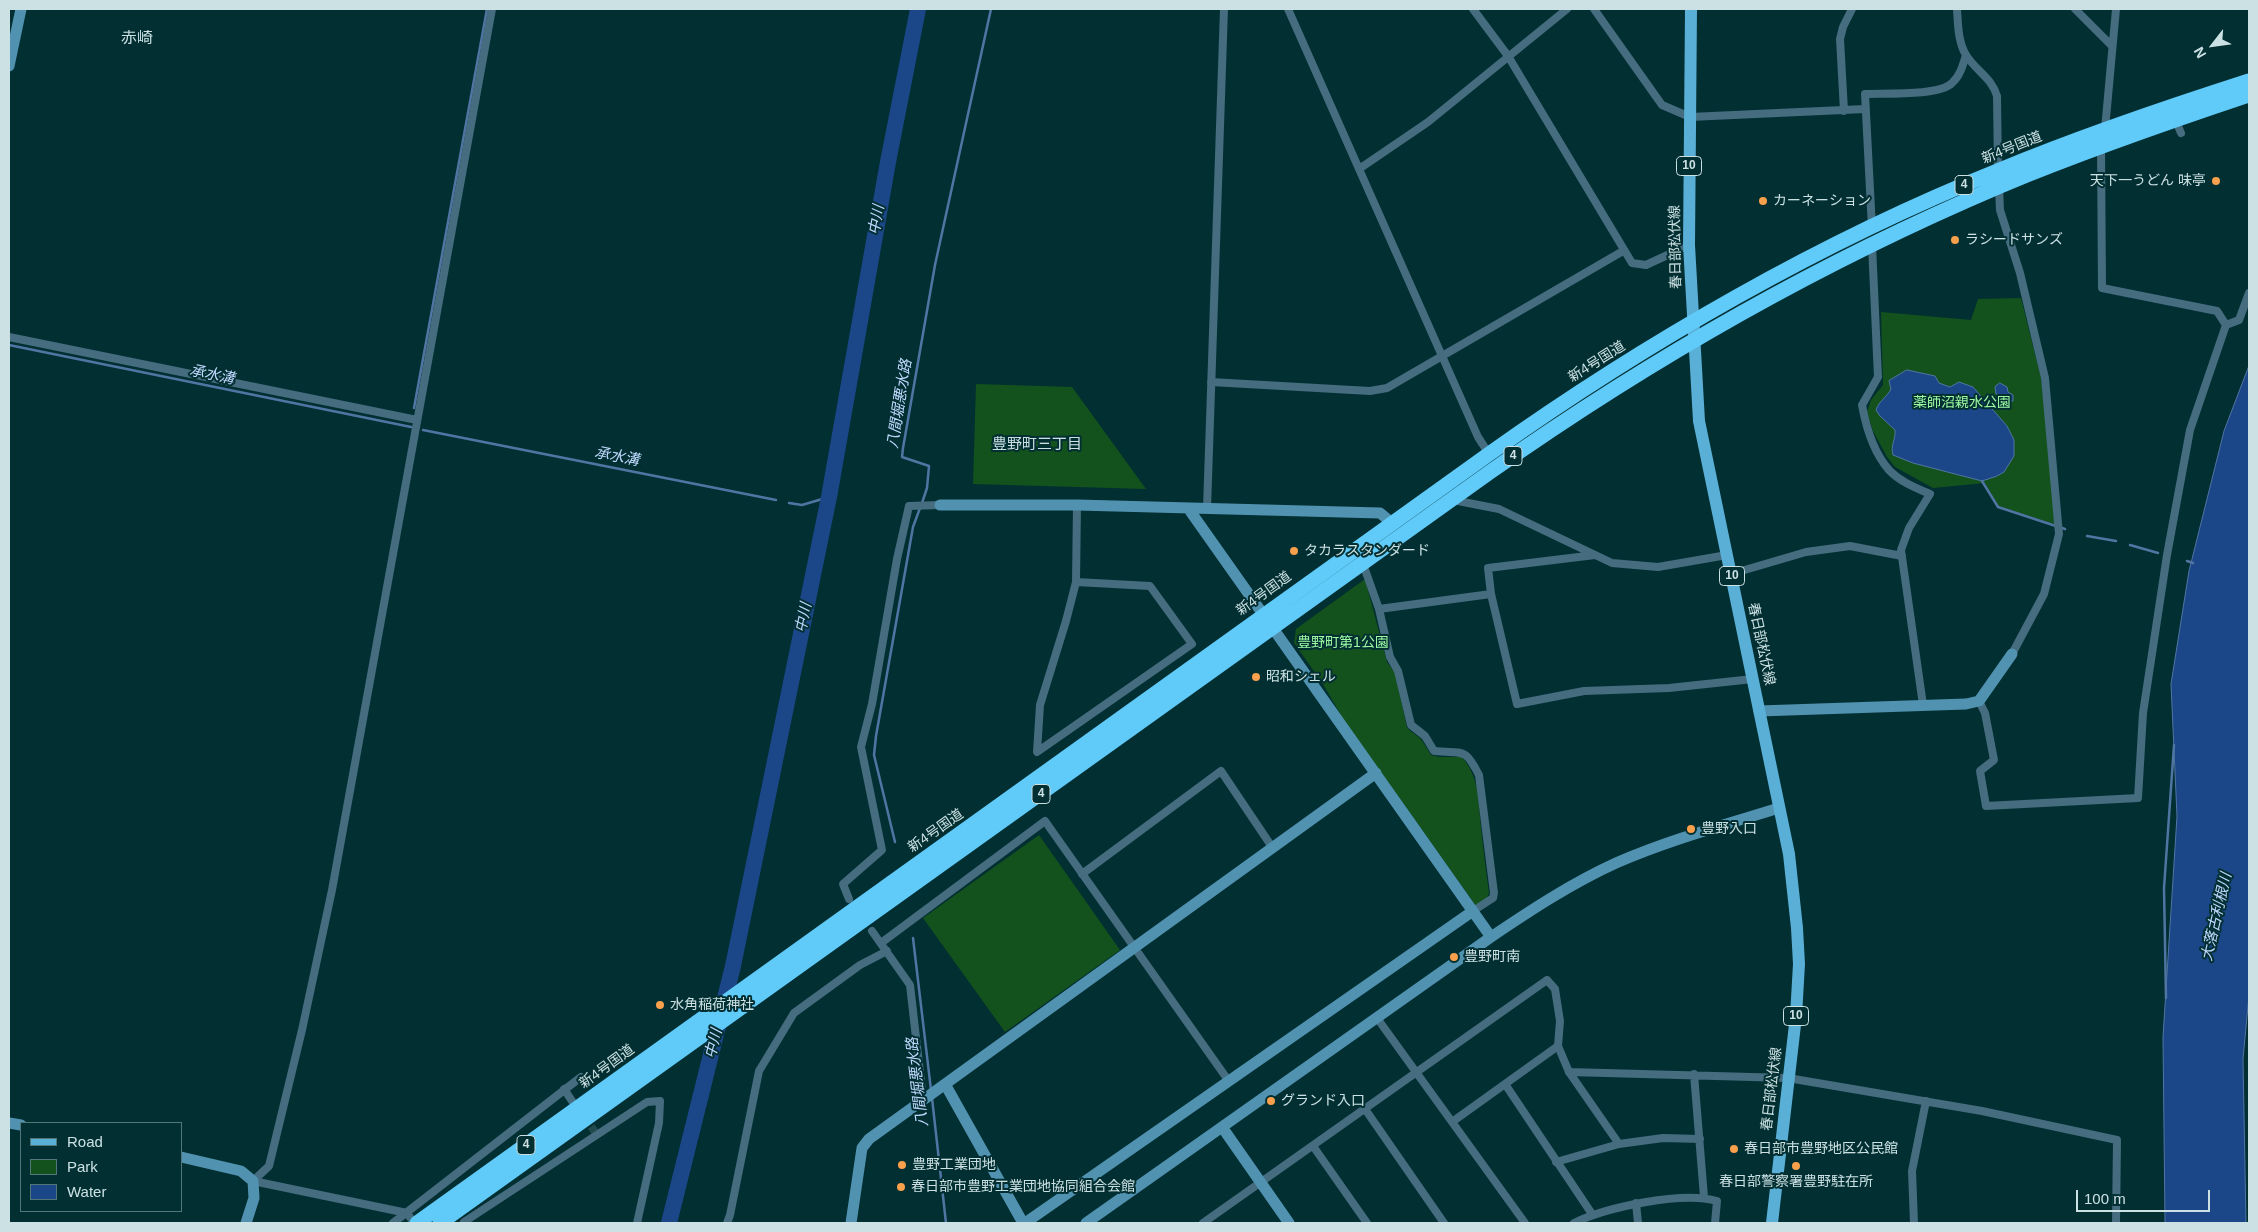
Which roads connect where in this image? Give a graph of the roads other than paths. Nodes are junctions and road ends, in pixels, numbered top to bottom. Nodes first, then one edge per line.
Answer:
1 (21, 9) edge
2 (492, 9) edge
3 (1224, 9) edge
4 (1288, 9) edge
5 (1473, 9) edge
6 (1567, 9) edge
7 (1594, 9) edge
8 (1692, 9) edge
9 (1852, 9) edge
10 (1957, 9) edge
11 (2075, 9) edge
12 (2116, 9) edge
13 (2112, 46) junction
14 (1508, 56) junction
15 (1966, 56) junction
16 (9, 66) edge
17 (2249, 80) edge
18 (2249, 95) edge
19 (1865, 109) junction
20 (1844, 111) junction
21 (1690, 117) junction
22 (2105, 129) junction
23 (2101, 146) junction
24 (1359, 169) junction
25 (1998, 170) junction
26 (1999, 187) junction
27 (1872, 228) junction
28 (1689, 245) junction
29 (1872, 245) junction
30 (1623, 251) junction
31 (2249, 293) edge
32 (1693, 322) junction
33 (2226, 325) junction
34 (9, 337) edge
35 (1694, 342) junction
36 (1443, 358) junction
37 (1211, 382) junction
38 (417, 420) junction
39 (1489, 454) junction
40 (1451, 500) junction
41 (940, 505) joint
42 (1077, 505) junction
43 (1188, 508) junction
44 (1207, 508) junction
45 (1392, 523) junction
46 (1595, 555) junction
47 (1727, 555) junction
48 (1902, 556) junction
49 (1363, 564) junction
50 (1731, 574) junction
51 (1076, 582) junction
52 (1491, 594) junction
53 (1379, 610) junction
54 (1264, 614) junction
55 (1274, 628) junction
56 (2012, 654) joint
57 (1753, 679) junction
58 (1979, 701) junction
59 (1923, 705) junction
60 (1759, 711) junction
61 (1376, 772) junction
62 (1779, 808) junction
63 (1272, 847) junction
64 (1082, 874) junction
65 (849, 899) dead end
66 (1473, 911) junction
67 (872, 931) dead end
68 (1491, 937) junction
69 (882, 943) junction
70 (1134, 946) junction
71 (887, 951) junction
72 (1377, 1018) junction
73 (1558, 1046) junction
74 (1569, 1072) junction
75 (1415, 1073) junction
76 (1694, 1074) junction
77 (581, 1077) dead end
78 (1788, 1078) junction
79 (1228, 1080) junction
80 (1505, 1084) junction
81 (941, 1087) junction
82 (564, 1089) junction
83 (925, 1098) junction
84 (572, 1101) dead end
85 (1926, 1101) junction
86 (1365, 1109) junction
87 (1452, 1122) junction
88 (1222, 1127) junction
89 (1700, 1139) junction
90 (1619, 1144) junction
91 (1312, 1146) junction
92 (182, 1157) edge
93 (1556, 1162) junction
94 (253, 1181) junction
95 (1260, 1182) junction
96 (1704, 1198) junction
97 (1636, 1204) junction
98 (1592, 1214) junction
99 (413, 1220) edge
100 (444, 1221) edge
101 (1208, 1222) edge
102 (246, 1223) edge
103 (393, 1223) edge
104 (466, 1223) edge
105 (637, 1223) edge
106 (727, 1223) edge
107 (851, 1223) edge
108 (1024, 1223) edge
109 (1086, 1223) edge
110 (1289, 1223) edge
111 (1367, 1223) edge
112 (1444, 1223) edge
113 (1525, 1223) edge
114 (1574, 1223) edge
115 (1638, 1223) edge
116 (1715, 1223) edge
117 (1772, 1223) edge
118 (1914, 1223) edge
119 (2116, 1223) edge

1 - 16 street
2 - 38 street
3 - 37 street
4 - 24 street
5 - 14 street
6 - 14 street
7 - 21 street
8 - 21 main road, 春日部松伏線 / 10
9 - 20 street
10 - 15 street
11 - 13 street
12 - 13 street
13 - 22 street
14 - 24 street
14 - 30 street
15 - 19 street
15 - 25 street
17 - 22 highway, 新4号国道 / 4
18 - 23 highway, 4
19 - 20 street
19 - 27 street
20 - 21 street
21 - 28 main road, 春日部松伏線 / 10
22 - 25 highway, 新4号国道 / 4
23 - 26 highway, 4
23 - 33 street
24 - 36 street
25 - 27 highway, 新4号国道 / 4
26 - 29 highway, 4
26 - 56 street
27 - 32 highway, 新4号国道 / 4
28 - 30 street
28 - 32 main road, 春日部松伏線 / 10
29 - 35 highway, 4
29 - 48 street
30 - 36 street
31 - 33 street
32 - 35 main road, 春日部松伏線 / 10
32 - 39 highway, 新4号国道 / 4
33 - 58 street
34 - 38 street
35 - 40 highway, 4
35 - 47 main road, 春日部松伏線 / 10
36 - 37 street
36 - 39 street
37 - 44 street
38 - 94 street
39 - 45 highway, 新4号国道 / 4
40 - 46 street
40 - 49 highway, 4
41 - 42 street
41 - 65 street
42 - 43 street
42 - 51 street
43 - 44 street
43 - 54 street
44 - 45 street
45 - 54 highway, 新4号国道 / 4
46 - 47 street
46 - 52 street
47 - 50 main road, 春日部松伏線 / 10
48 - 50 street
48 - 59 street
49 - 53 street
49 - 55 highway, 4
50 - 57 main road, 春日部松伏線 / 10
51 - 51 street
52 - 53 street
52 - 57 street
53 - 66 street
54 - 55 street
54 - 99 highway, 新4号国道 / 4
55 - 61 street
55 - 100 highway, 4
56 - 58 street
57 - 60 main road, 春日部松伏線 / 10
58 - 59 street
59 - 60 street
60 - 62 main road, 春日部松伏線 / 10
61 - 63 street
61 - 66 street
62 - 68 street
62 - 78 main road, 春日部松伏線 / 10
63 - 64 street
63 - 70 street
64 - 69 street
64 - 70 street
66 - 68 street
66 - 79 street
67 - 69 street
68 - 72 street
69 - 71 street
70 - 79 street
70 - 81 street
71 - 83 street
71 - 106 street
72 - 75 street
72 - 88 street
73 - 74 street
73 - 75 street
73 - 80 street
74 - 76 street
74 - 90 street
75 - 86 street
75 - 87 street
76 - 78 street
76 - 89 street
77 - 82 street
78 - 85 street
78 - 117 main road, 春日部松伏線 / 10
79 - 108 street
80 - 87 street
80 - 93 street
81 - 83 street
81 - 108 street
82 - 84 street
82 - 99 street
83 - 107 street
85 - 118 street
85 - 119 street
86 - 91 street
86 - 112 street
87 - 113 street
88 - 95 street
88 - 109 street
89 - 90 street
89 - 96 street
90 - 93 street
91 - 95 street
91 - 111 street
92 - 94 street
93 - 98 street
94 - 99 street
94 - 102 street
95 - 101 street
95 - 110 street
96 - 97 street
96 - 116 street
97 - 98 street
97 - 115 street
98 - 114 street
99 - 103 street
100 - 104 street
104 - 105 street

